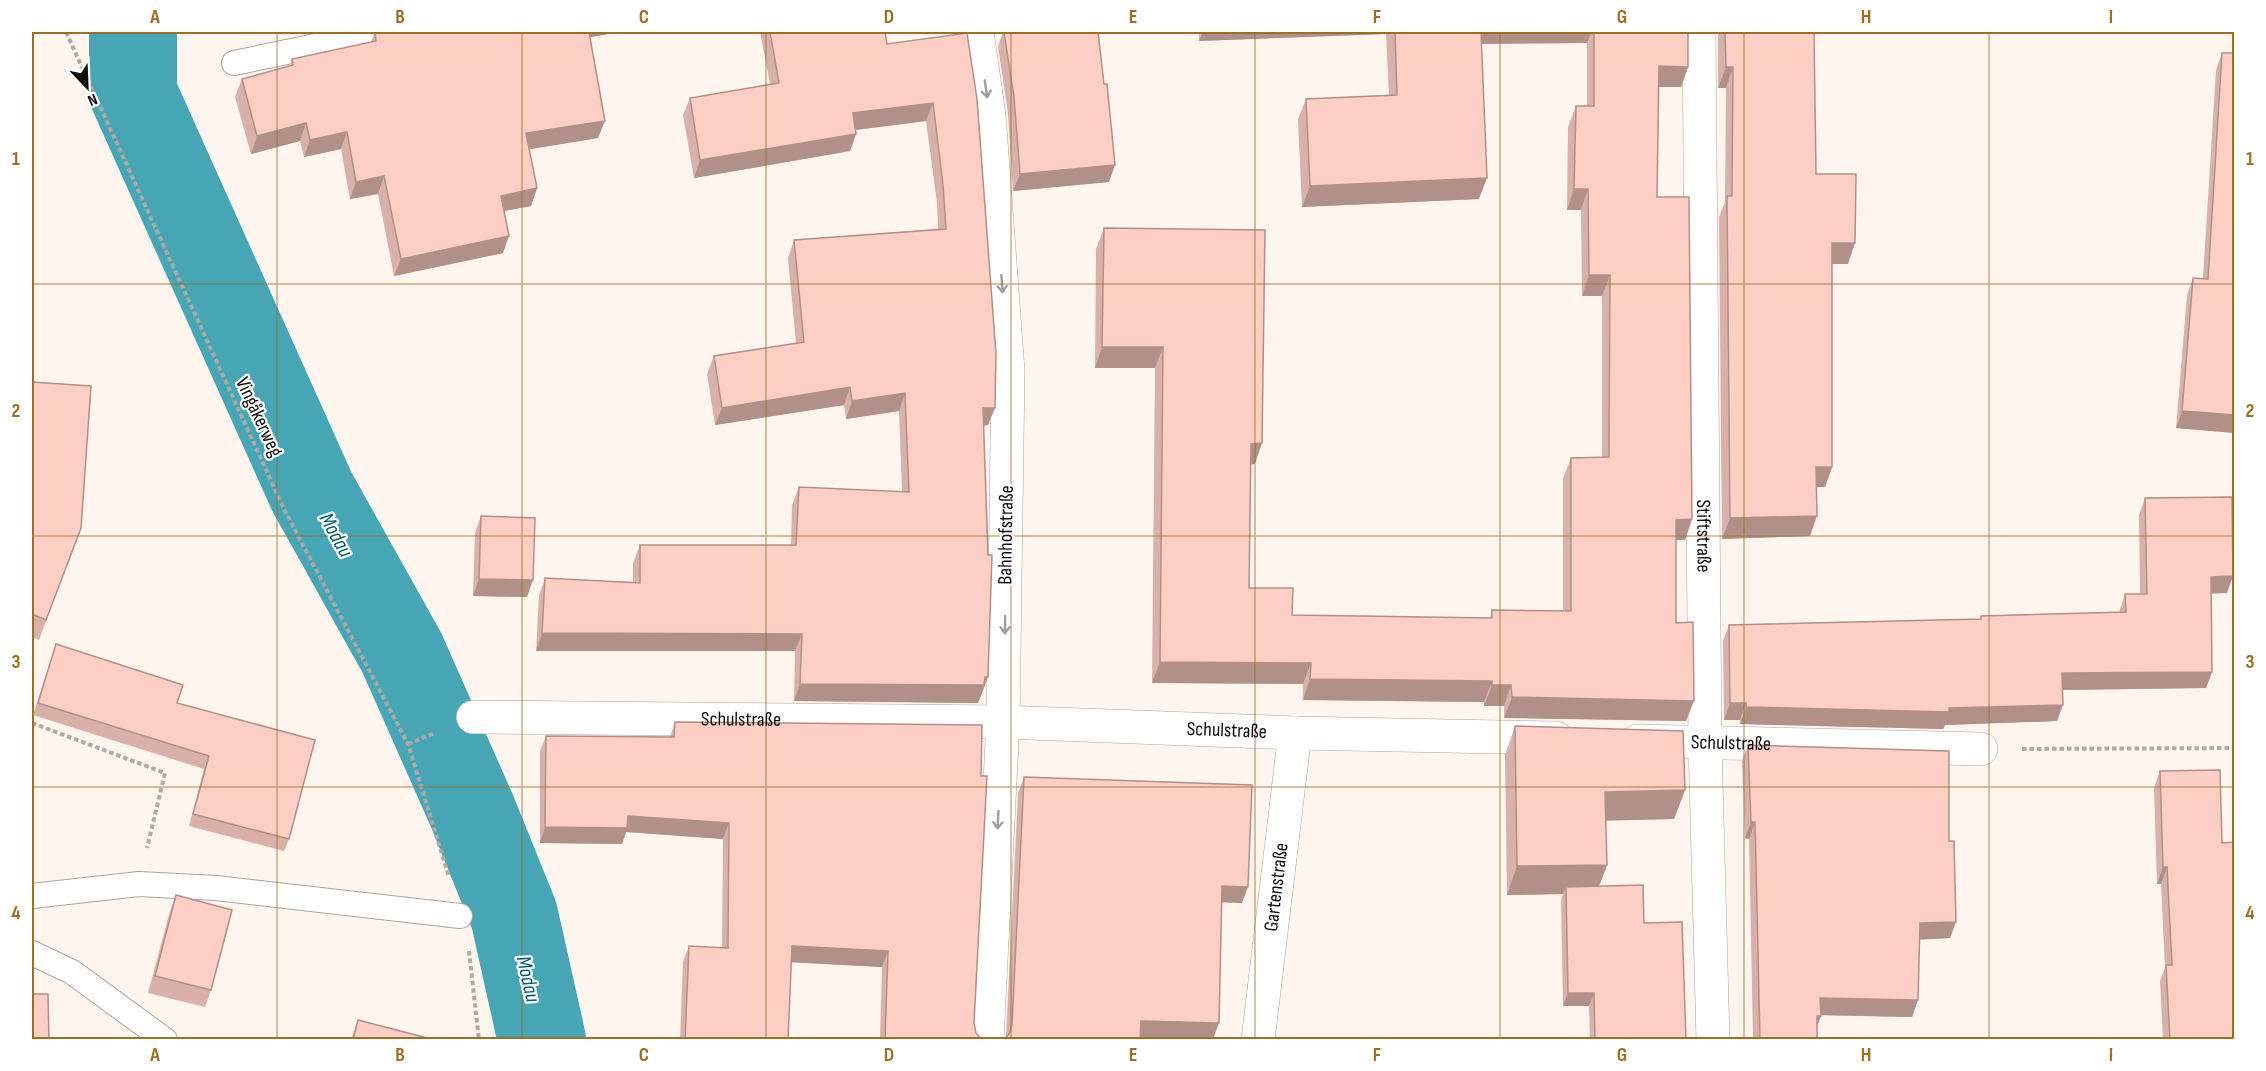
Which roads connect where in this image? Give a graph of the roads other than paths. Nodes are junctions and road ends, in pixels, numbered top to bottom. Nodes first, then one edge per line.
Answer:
1 (383, 32) edge
2 (977, 32) edge
3 (1699, 32) edge
4 (234, 63) dead end
5 (473, 717) dead end
6 (1003, 722) junction
7 (1296, 733) junction
8 (1705, 743) junction
9 (1981, 749) road end
10 (32, 896) edge
11 (460, 916) dead end
12 (32, 953) edge
13 (165, 1040) edge
14 (987, 1040) edge
15 (1258, 1040) edge
16 (1713, 1040) edge

1 - 4 lane
2 -> 6 street, Bahnhofstraße
3 - 8 street, Stiftstraße
5 - 6 street, Schulstraße
6 - 7 street, Schulstraße
6 -> 14 street, Bahnhofstraße
7 - 8 street, Schulstraße
7 - 15 street, Gartenstraße
8 - 9 street, Schulstraße
8 - 16 street, Stiftstraße
10 - 11 lane
12 - 13 lane

